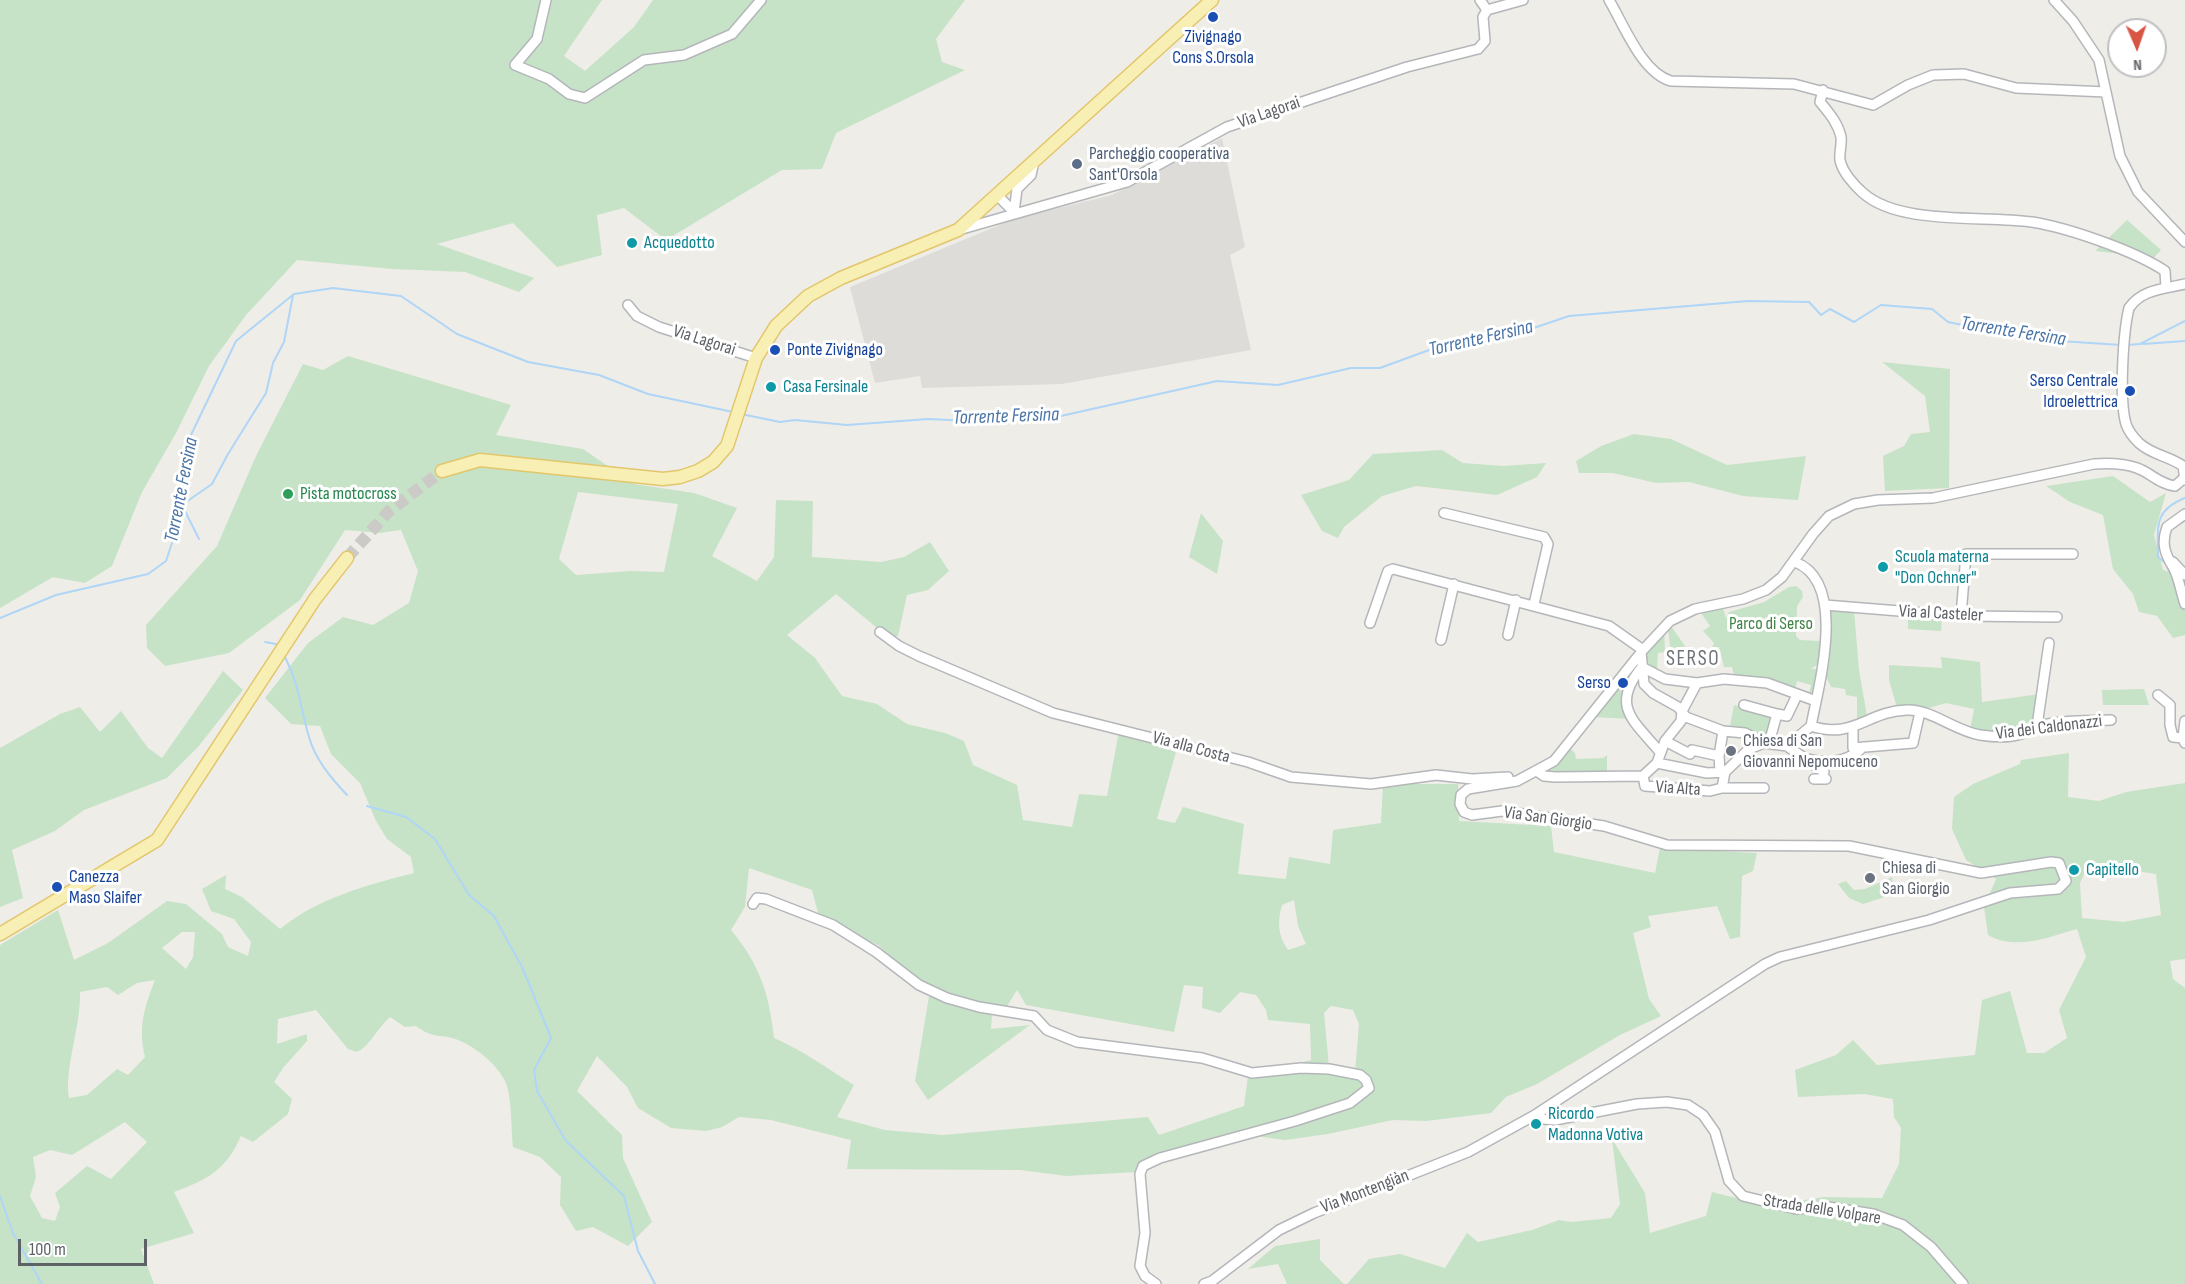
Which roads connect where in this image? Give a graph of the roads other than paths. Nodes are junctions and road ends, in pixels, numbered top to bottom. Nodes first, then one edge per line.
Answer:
1 (546, 0) edge
2 (761, 0) edge
3 (1212, 0) edge
4 (1480, 0) edge
5 (1523, 0) edge
6 (1609, 0) edge
7 (2054, 0) edge
8 (1487, 10) junction
9 (1823, 90) junction
10 (2106, 92) junction
11 (1034, 161) junction
12 (997, 195) junction
13 (1014, 212) junction
14 (958, 230) junction
15 (2185, 242) edge
16 (2185, 284) edge
17 (2166, 288) junction
18 (628, 305) dead end
19 (756, 358) junction
20 (442, 471) tunnel mouth
21 (2185, 479) edge
22 (1444, 513) dead end
23 (2185, 514) edge
24 (2073, 554) dead end
25 (347, 558) tunnel mouth
26 (1795, 562) junction
27 (2178, 573) edge
28 (1454, 584) junction
29 (1516, 600) junction
30 (1534, 604) junction
31 (2185, 604) edge
32 (1825, 605) junction
33 (1961, 616) junction
34 (2057, 617) dead end
35 (1370, 623) dead end
36 (880, 632) dead end
37 (1508, 635) dead end
38 (1441, 639) dead end
39 (2049, 644) dead end
40 (1642, 651) junction
41 (1642, 667) junction
42 (1697, 683) junction
43 (1797, 695) junction
44 (2158, 695) dead end
45 (1816, 701) junction
46 (1744, 705) dead end
47 (1682, 711) junction
48 (1920, 712) junction
49 (1777, 714) junction
50 (2111, 720) dead end
51 (2185, 721) edge
52 (2037, 726) junction
53 (1814, 727) junction
54 (1853, 729) junction
55 (1723, 731) junction
56 (2184, 740) edge
57 (1665, 741) junction
58 (1766, 743) junction
59 (1787, 746) junction
60 (1863, 747) junction
61 (1660, 752) junction
62 (1719, 756) junction
63 (1808, 759) junction
64 (1657, 763) junction
65 (1538, 772) junction
66 (1723, 772) junction
67 (1643, 776) junction
68 (1814, 779) dead end
69 (1516, 781) junction
70 (1722, 788) junction
71 (1764, 788) dead end
72 (1745, 846) joint
73 (753, 904) dead end
74 (0, 934) edge
75 (1535, 1115) junction
76 (1156, 1284) edge
77 (1204, 1284) edge
78 (1963, 1284) edge

1 - 2 street
3 - 11 main road, Via Lagorai
4 - 8 street
5 - 8 street
6 - 9 street
7 - 10 street
8 - 13 street, Via Lagorai
9 - 10 street
9 - 17 street
10 - 15 street
11 - 12 main road, Via Lagorai
11 - 13 street, Via Lagorai
12 - 13 street
12 - 14 main road, Via Lagorai
13 - 14 street, Via Lagorai
14 - 19 main road, Via Lagorai
16 - 17 street
17 - 21 street
18 - 19 street, Via Lagorai
19 - 20 main road
21 - 26 street, Via San Giorgio
22 - 30 street
23 - 27 street
24 - 33 street
25 - 74 main road
26 - 32 street
26 - 40 street, Via San Giorgio
27 - 31 street
28 - 29 street
28 - 35 street
28 - 38 street
29 - 30 street
29 - 37 street
30 - 40 street
32 - 33 street, Via al Casteler
32 - 45 street
33 - 34 street, Via al Casteler
36 - 69 street, Via alla Costa
39 - 52 street
40 - 41 street
40 - 65 street, Via San Giorgio
41 - 42 street
41 - 47 street
41 - 61 street
42 - 43 street
42 - 47 street
43 - 45 street
43 - 49 street
44 - 56 street
45 - 53 street
46 - 49 street
47 - 55 street
47 - 57 street
48 - 52 street, Via dei Caldonazzi
48 - 54 street, Via dei Caldonazzi
48 - 60 street
49 - 58 street
50 - 52 street, Via dei Caldonazzi
51 - 56 street
53 - 54 street, Via dei Caldonazzi
53 - 59 street
54 - 60 street
55 - 58 street
55 - 62 street, Via Alta
57 - 61 street
57 - 62 street
58 - 59 street
58 - 66 street
59 - 63 street
60 - 63 street
61 - 64 street
62 - 66 street, Via Alta
63 - 68 street
64 - 66 street
64 - 67 street
65 - 67 street
65 - 69 street, Via San Giorgio
66 - 70 street, Via Alta
67 - 70 street, Via Alta
69 - 72 street, Via San Giorgio
70 - 71 street, Via Alta
72 - 75 street, Via Montengiàn
73 - 76 street
75 - 77 street, Via Montengiàn
75 - 78 street, Strada delle Volpare

